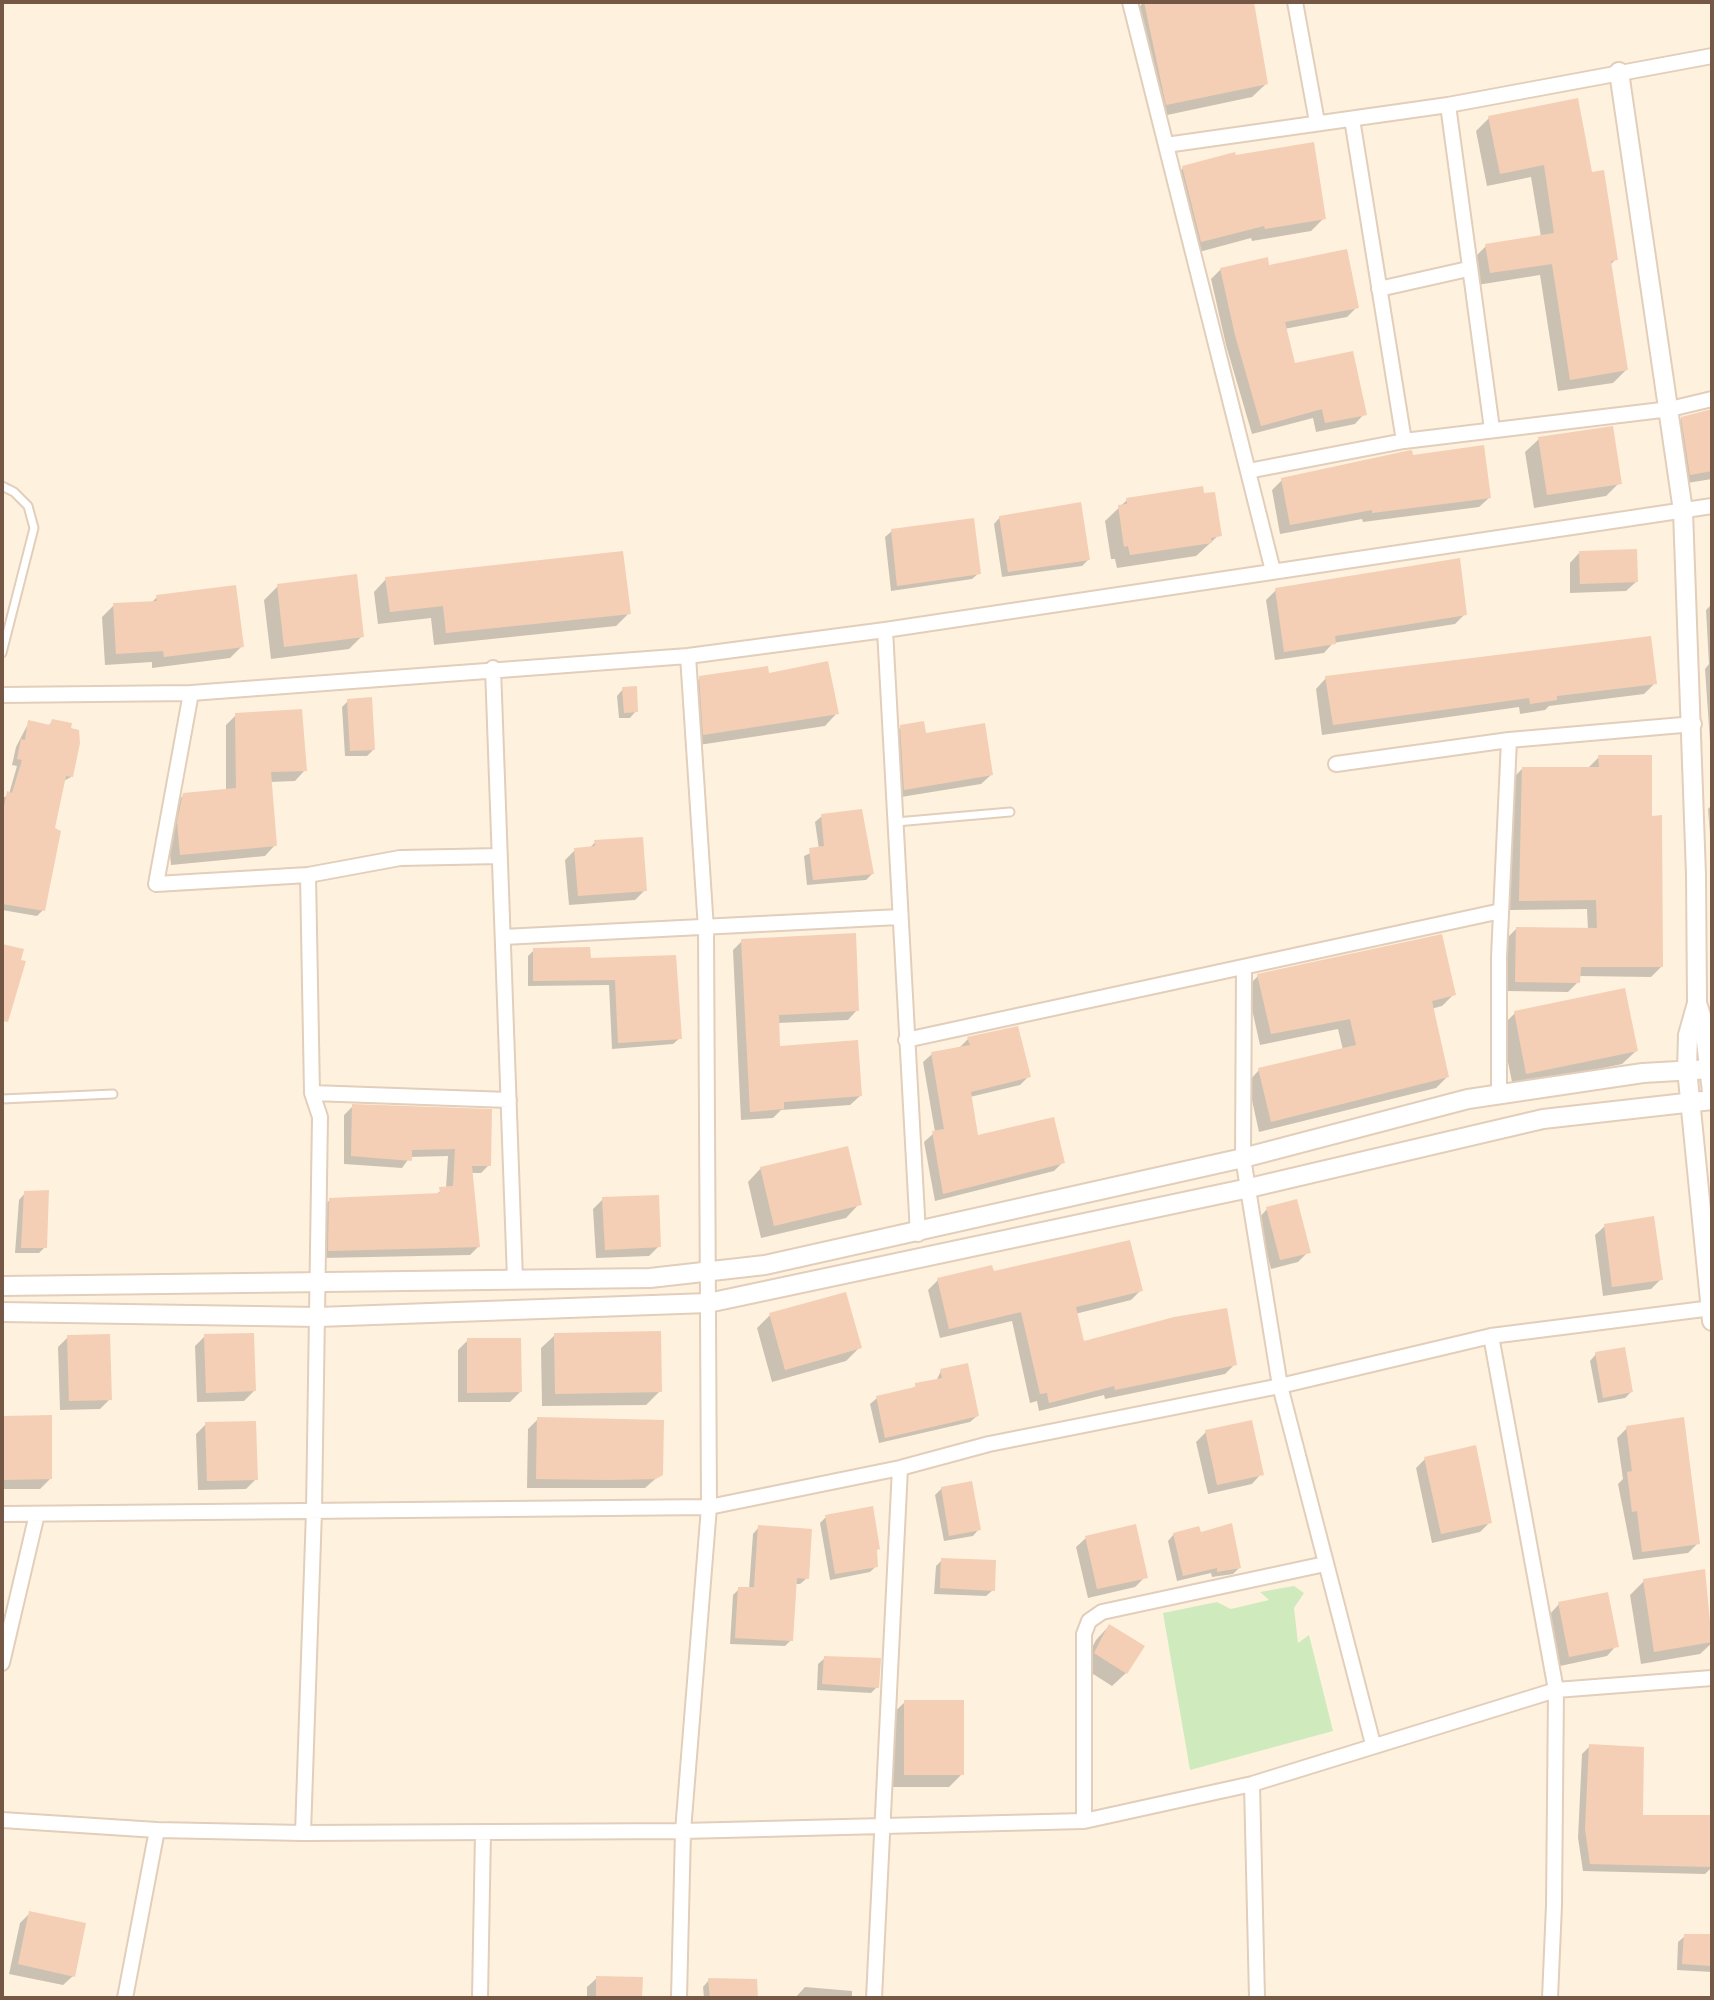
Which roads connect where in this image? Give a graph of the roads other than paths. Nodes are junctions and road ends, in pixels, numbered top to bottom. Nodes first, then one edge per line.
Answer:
1 (1130, 2) edge
2 (1295, 2) edge
3 (1712, 56) edge
4 (1619, 72) junction
5 (1448, 105) junction
6 (1352, 119) junction
7 (1317, 122) junction
8 (1166, 145) junction
9 (1468, 269) junction
10 (1379, 289) junction
11 (1712, 399) edge
12 (1670, 409) junction
13 (1492, 429) junction
14 (1404, 441) junction
15 (1248, 471) junction
16 (2, 486) edge
17 (1712, 506) edge
18 (1683, 511) junction
19 (1273, 571) junction
20 (885, 630) junction
21 (2, 653) edge
22 (688, 656) junction
23 (493, 668) junction
24 (191, 693) junction
25 (2, 695) edge
26 (1694, 724) junction
27 (1509, 740) junction
28 (1336, 764) dead end
29 (1010, 812) dead end
30 (894, 822) junction
31 (500, 856) junction
32 (1704, 874) edge
33 (308, 875) junction
34 (1501, 911) junction
35 (899, 917) junction
36 (706, 929) junction
37 (503, 937) junction
38 (1244, 969) junction
39 (1697, 1003) junction
40 (906, 1040) junction
41 (1687, 1069) junction
42 (1710, 1069) edge
43 (1712, 1092) edge
44 (312, 1093) junction
45 (113, 1094) dead end
46 (1499, 1095) junction
47 (2, 1099) edge
48 (509, 1100) junction
49 (1712, 1100) edge
50 (1691, 1102) junction
51 (1243, 1158) junction
52 (1249, 1188) junction
53 (918, 1234) junction
54 (706, 1271) junction
55 (515, 1279) junction
56 (319, 1281) junction
57 (2, 1286) edge
58 (708, 1303) junction
59 (2, 1312) edge
60 (1711, 1313) edge
61 (318, 1317) junction
62 (1491, 1336) junction
63 (1280, 1386) junction
64 (900, 1468) junction
65 (709, 1507) junction
66 (314, 1511) junction
67 (2, 1514) edge
68 (37, 1514) junction
69 (1325, 1564) junction
70 (2, 1663) edge
71 (1712, 1678) edge
72 (1556, 1690) junction
73 (1373, 1744) junction
74 (1252, 1784) junction
75 (2, 1820) edge
76 (1084, 1821) junction
77 (883, 1826) junction
78 (157, 1830) junction
79 (683, 1831) junction
80 (483, 1832) junction
81 (303, 1833) junction
82 (125, 1998) edge
83 (480, 1998) edge
84 (679, 1998) edge
85 (874, 1998) edge
86 (1257, 1998) edge
87 (1550, 1998) edge

1 - 8 street
2 - 7 street
3 - 4 street
4 - 5 street
4 - 12 street
5 - 6 street
5 - 9 street
6 - 7 street
6 - 10 street
7 - 8 street
8 - 15 street
9 - 10 street
9 - 13 street
10 - 14 street
11 - 12 street
12 - 13 street
12 - 18 street
13 - 14 street
14 - 15 street
15 - 19 street
16 - 21 lane
17 - 18 street
18 - 19 street
18 - 26 street
19 - 20 street
20 - 22 street
20 - 30 street
22 - 23 street
22 - 36 street
23 - 24 street
23 - 31 street
24 - 25 street
24 - 33 street
26 - 27 street
26 - 32 street
27 - 28 street
27 - 34 street
29 - 30 lane
30 - 35 street
31 - 33 street
31 - 37 street
32 - 39 street
33 - 44 street
34 - 38 street
34 - 46 street
35 - 36 street
35 - 40 street
36 - 37 street
36 - 54 street
37 - 48 street
38 - 40 street
38 - 51 street
39 - 41 street
39 - 42 street
40 - 53 street
41 - 42 street
41 - 46 street
41 - 50 street
42 - 43 street
44 - 48 street
44 - 56 street
45 - 47 lane
46 - 51 street
48 - 55 street
49 - 50 street
50 - 52 street
50 - 60 street
51 - 52 street
51 - 53 street
52 - 58 street
52 - 63 street
53 - 54 street
54 - 55 street
54 - 58 street
55 - 56 street
56 - 57 street
56 - 61 street
58 - 61 street
58 - 65 street
59 - 61 street
60 - 62 street
61 - 66 street
62 - 63 street
62 - 72 street
63 - 64 street
63 - 69 street
64 - 65 street
64 - 77 street
65 - 66 street
65 - 79 street
66 - 68 street
66 - 81 street
67 - 68 street
68 - 70 street
69 - 73 street
69 - 76 street
71 - 72 street
72 - 73 street
72 - 87 street
73 - 74 street
74 - 76 street
74 - 86 street
75 - 78 street
76 - 77 street
77 - 79 street
77 - 85 street
78 - 81 street
78 - 82 street
79 - 80 street
79 - 84 street
80 - 81 street
80 - 83 street

